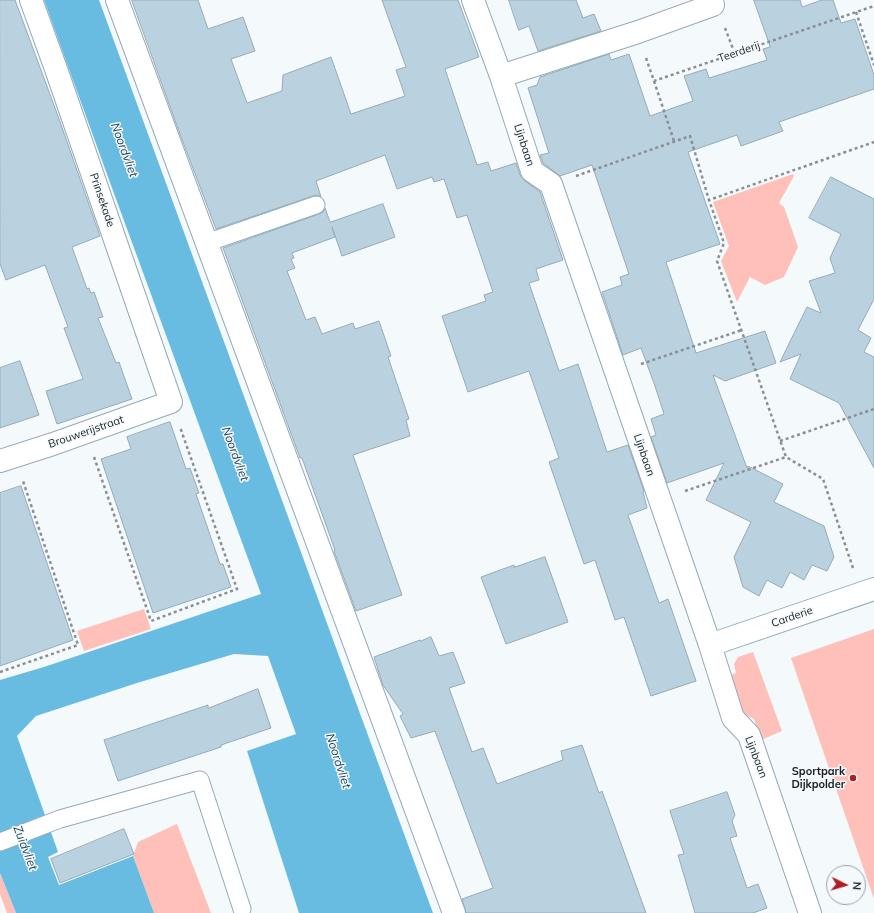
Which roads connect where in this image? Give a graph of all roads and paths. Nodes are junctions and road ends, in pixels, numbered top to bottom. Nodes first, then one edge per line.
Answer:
1 (31, 0) edge
2 (117, 0) edge
3 (473, 0) edge
4 (712, 0) edge
5 (874, 6) edge
6 (856, 12) junction
7 (638, 32) junction
8 (874, 65) edge
9 (501, 76) junction
10 (654, 81) junction
11 (674, 141) junction
12 (874, 142) edge
13 (551, 184) junction
14 (709, 200) junction
15 (316, 205) dead end
16 (206, 244) junction
17 (742, 330) junction
18 (616, 373) junction
19 (171, 402) junction
20 (874, 409) edge
21 (86, 432) junction
22 (780, 441) junction
23 (786, 457) junction
24 (7, 459) edge
25 (660, 500) junction
26 (868, 591) edge
27 (710, 645) junction
28 (0, 672) edge
29 (0, 842) edge
30 (242, 909) dead end
31 (454, 913) edge
32 (810, 913) edge

1 - 19 street, Prinsekade
2 - 16 street
3 - 9 street, Lijnbaan
4 - 7 street
5 - 6 path, Teerderij
6 - 8 path
6 - 10 path, Teerderij
7 - 9 street
7 - 10 path
9 - 13 street, Lijnbaan
10 - 11 path
11 - 13 path
11 - 14 path
12 - 14 path
13 - 18 street, Lijnbaan
14 - 17 path
15 - 16 lane
16 - 31 street
17 - 18 path
17 - 22 path
18 - 25 street, Lijnbaan
19 - 21 street, Brouwerijstraat
19 - 21 path
20 - 22 path
21 - 24 street, Brouwerijstraat
22 - 23 path
23 - 25 path
23 - 26 path
24 - 28 path
25 - 27 street, Lijnbaan
26 - 27 street, Carderie
27 - 32 street, Lijnbaan
29 - 30 lane

